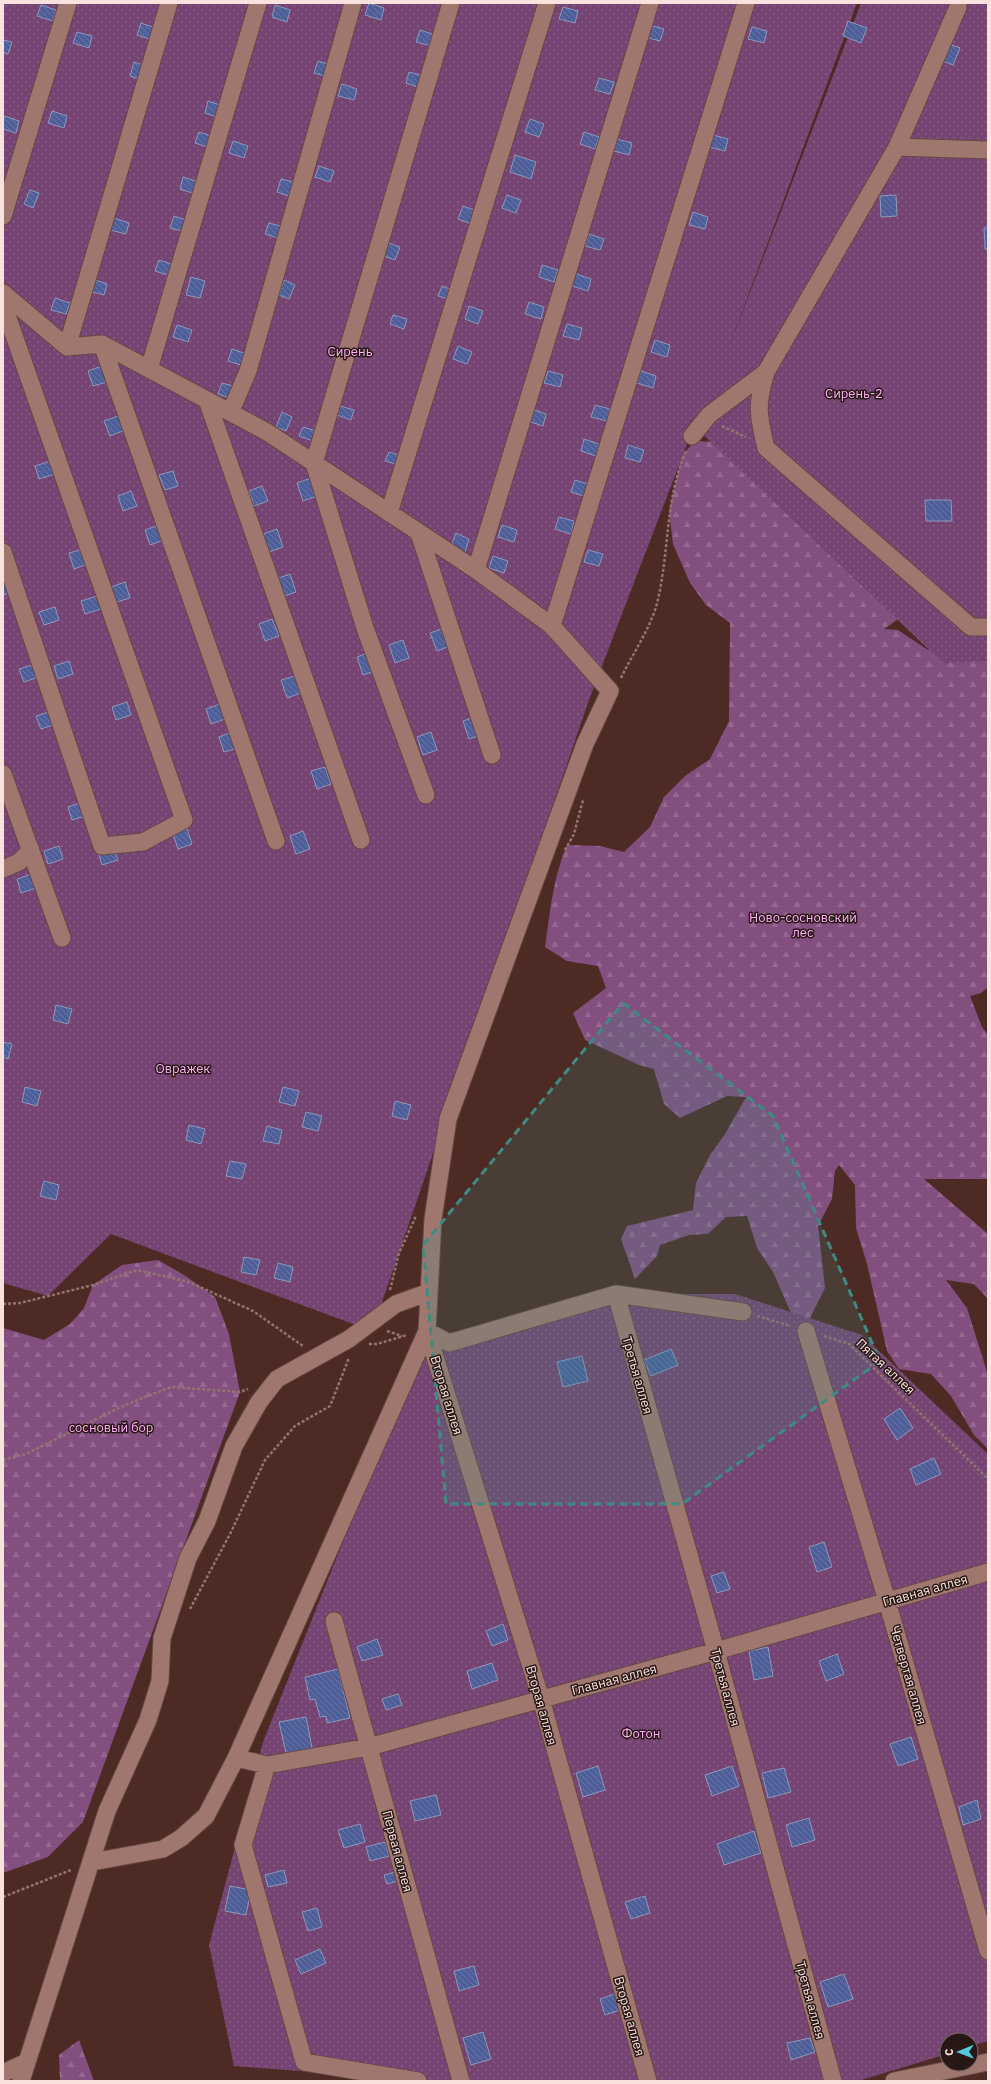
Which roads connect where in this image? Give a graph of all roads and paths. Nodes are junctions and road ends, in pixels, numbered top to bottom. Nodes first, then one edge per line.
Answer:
1 (68, 3) edge
2 (169, 3) edge
3 (258, 3) edge
4 (353, 3) edge
5 (451, 3) edge
6 (547, 3) edge
7 (650, 3) edge
8 (746, 3) edge
9 (958, 3) edge
10 (897, 147) junction
11 (988, 150) edge
12 (3, 216) edge
13 (3, 293) edge
14 (3, 304) edge
15 (102, 344) junction
16 (67, 347) junction
17 (148, 369) junction
18 (766, 372) junction
19 (207, 400) junction
20 (231, 411) junction
21 (703, 422) junction
22 (692, 436) joint
23 (766, 448) junction
24 (314, 463) junction
25 (389, 513) junction
26 (419, 533) junction
27 (3, 552) edge
28 (476, 570) junction
29 (552, 626) junction
30 (988, 627) edge
31 (610, 691) junction
32 (492, 755) dead end
33 (3, 774) edge
34 (426, 795) dead end
35 (276, 840) dead end
36 (361, 840) dead end
37 (31, 850) junction
38 (3, 869) edge
39 (62, 938) dead end
40 (419, 1211) dead end
41 (429, 1292) junction
42 (616, 1294) junction
43 (3, 1304) edge
44 (743, 1312) joint
45 (382, 1313) junction
46 (427, 1331) junction
47 (806, 1331) junction
48 (364, 1344) dead end
49 (351, 1354) dead end
50 (317, 1355) junction
51 (277, 1379) junction
52 (3, 1460) edge
53 (988, 1479) edge
54 (988, 1572) edge
55 (887, 1601) junction
56 (188, 1614) dead end
57 (334, 1621) dead end
58 (716, 1651) junction
59 (540, 1699) junction
60 (369, 1746) junction
61 (236, 1758) junction
62 (267, 1765) junction
63 (92, 1862) junction
64 (3, 1897) edge
65 (988, 1951) edge
66 (27, 2062) junction
67 (988, 2062) edge
68 (3, 2072) edge
69 (21, 2081) edge
70 (418, 2081) edge
71 (461, 2081) edge
72 (648, 2081) edge
73 (833, 2081) edge
74 (894, 2081) edge

1 - 12 street
2 - 16 street
3 - 17 street
4 - 20 street
5 - 24 street
6 - 25 street
7 - 28 street
8 - 29 street
9 - 10 street
10 - 11 street
10 - 18 street
13 - 16 street
14 - 27 street
15 - 16 street
15 - 17 street
15 - 35 street
17 - 19 street
18 - 21 street
18 - 23 street
19 - 20 street
19 - 36 street
20 - 24 street
21 - 22 street
21 - 23 path
22 - 31 path
23 - 30 street
24 - 25 street
24 - 34 street
25 - 26 street
26 - 28 street
26 - 32 street
28 - 29 street
29 - 31 street
31 - 41 street
33 - 37 street
37 - 38 street
37 - 39 street
40 - 45 path
41 - 45 street
41 - 46 street
42 - 44 street
42 - 46 street
42 - 58 street, Третья аллея
43 - 50 path
44 - 47 path, Пятая аллея
45 - 50 street
46 - 48 path
46 - 59 street, Вторая аллея
46 - 61 street
47 - 53 path, Пятая аллея
47 - 55 street, Четвертая аллея
49 - 56 path
50 - 51 street
51 - 52 path
51 - 63 street
54 - 55 street, Главная аллея
55 - 58 street, Главная аллея
55 - 65 street, Четвертая аллея
57 - 60 street, Первая аллея
58 - 59 street, Главная аллея
58 - 73 street, Третья аллея
59 - 60 street, Главная аллея
59 - 72 street, Вторая аллея
60 - 62 street, Главная аллея
60 - 71 street, Первая аллея
61 - 62 street, Главная аллея
61 - 63 street
62 - 70 street
63 - 64 path
63 - 66 street
66 - 68 street
66 - 69 street
67 - 74 street

